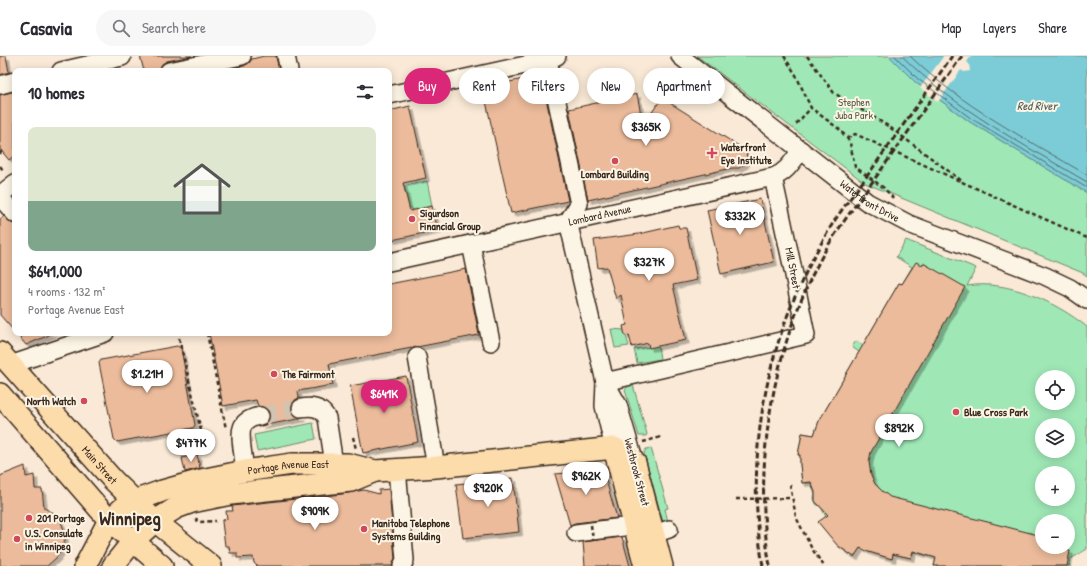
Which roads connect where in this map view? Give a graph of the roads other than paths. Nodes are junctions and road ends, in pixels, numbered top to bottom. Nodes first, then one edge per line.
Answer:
1 (242, 56) edge
2 (286, 56) edge
3 (680, 56) edge
4 (553, 58) edge
5 (124, 61) edge
6 (80, 68) edge
7 (184, 68) edge
8 (288, 68) edge
9 (12, 83) edge
10 (0, 85) edge
11 (392, 94) edge
12 (801, 150) junction
13 (773, 177) junction
14 (12, 186) edge
15 (0, 196) edge
16 (12, 210) edge
17 (568, 221) junction
18 (471, 244) junction
19 (392, 261) edge
20 (1087, 300) edge
21 (93, 336) edge
22 (491, 342) dead end
23 (417, 357) dead end
24 (5, 359) edge
25 (605, 382) junction
26 (0, 394) edge
27 (301, 408) tunnel mouth
28 (260, 416) tunnel mouth
29 (614, 448) junction
30 (635, 463) junction
31 (334, 464) junction
32 (436, 467) junction
33 (397, 470) junction
34 (245, 471) junction
35 (375, 471) junction
36 (313, 484) junction
37 (134, 501) junction
38 (109, 520) junction
39 (155, 521) junction
40 (653, 532) junction
41 (576, 533) dead end
42 (133, 541) junction
43 (85, 566) edge
44 (113, 566) edge
45 (162, 566) edge
46 (210, 566) edge
47 (402, 566) edge
48 (645, 566) edge
49 (662, 566) edge
50 (669, 566) edge

1 - 7 street
2 - 8 street
3 - 12 street, Waterfront Drive
4 - 11 street
4 - 17 street
5 - 6 street
9 - 10 street
12 - 13 street, Lombard Avenue
12 - 20 street, Waterfront Drive
13 - 17 street, Lombard Avenue
13 - 25 street, Mill Street
14 - 15 street
15 - 16 street
17 - 18 street, Lombard Avenue
17 - 25 street, Westbrook Street
18 - 19 street, Lombard Avenue
18 - 22 street
21 - 24 street
23 - 32 street
24 - 37 main road, Main Street
25 - 29 street, Westbrook Street
25 - 30 street, Westbrook Street
26 - 38 main road
27 - 31 street
28 - 34 street
29 - 30 main road
29 - 32 main road, Portage Avenue East
29 - 40 main road, Westbrook Street
30 - 40 main road, Westbrook Street
31 - 34 main road, Portage Avenue East
31 - 35 main road, Portage Avenue East
31 - 36 street
32 - 33 main road, Portage Avenue East
33 - 35 main road, Portage Avenue East
33 - 47 street
34 - 37 main road, Portage Avenue East
35 - 36 main road, Portage Avenue East
36 - 39 main road, Portage Avenue East
37 - 38 main road, Portage Avenue East
37 - 39 main road, Main Street
38 - 42 main road
38 - 43 main road
39 - 42 main road, Portage Avenue East
39 - 46 main road, Main Street
40 - 41 street
40 - 48 main road, Westbrook Street
40 - 49 main road, Westbrook Street
40 - 50 main road
42 - 44 main road, Portage Avenue East
42 - 45 main road

